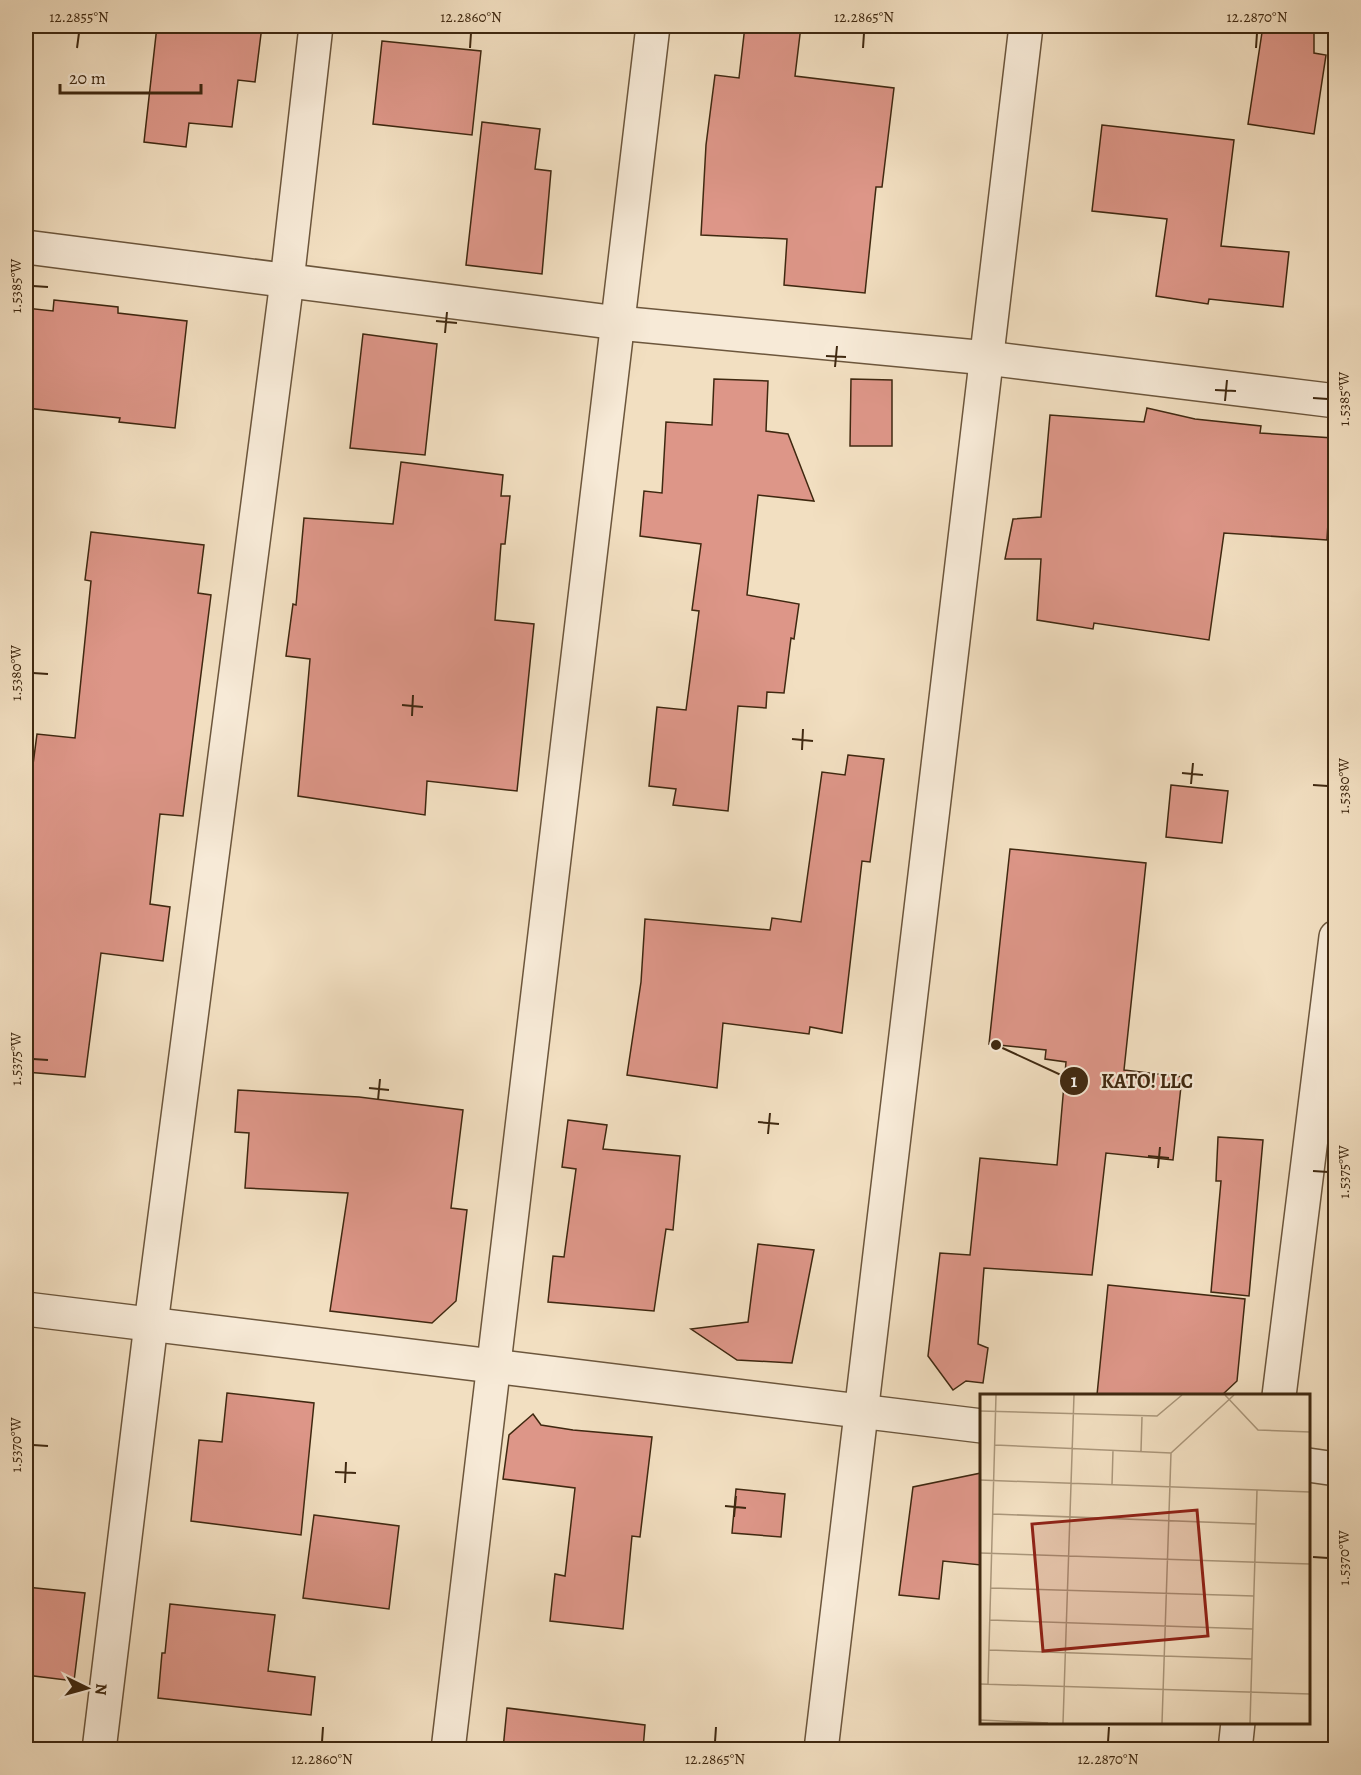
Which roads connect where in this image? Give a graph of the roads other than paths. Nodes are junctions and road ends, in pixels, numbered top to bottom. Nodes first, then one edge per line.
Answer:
1 (316, 26) edge
2 (653, 26) edge
3 (1026, 26) edge
4 (26, 247) edge
5 (287, 281) junction
6 (618, 323) junction
7 (987, 358) junction
8 (1335, 401) edge
9 (1335, 937) edge
10 (26, 1309) edge
11 (151, 1324) junction
12 (493, 1366) junction
13 (1279, 1394) edge
14 (862, 1411) junction
15 (980, 1426) edge
16 (1310, 1465) edge
17 (1335, 1469) edge
18 (1238, 1724) edge
19 (99, 1749) edge
20 (448, 1749) edge
21 (821, 1749) edge
22 (1235, 1749) edge

1 - 5 street
2 - 6 street
3 - 7 street
4 - 5 street
5 - 6 street
5 - 11 street
6 - 7 street
6 - 12 street
7 - 8 street
7 - 14 street
9 - 13 street
10 - 11 street
11 - 12 street
11 - 19 street
12 - 14 street
12 - 20 street
14 - 15 street
14 - 21 street
16 - 17 street
18 - 22 street

